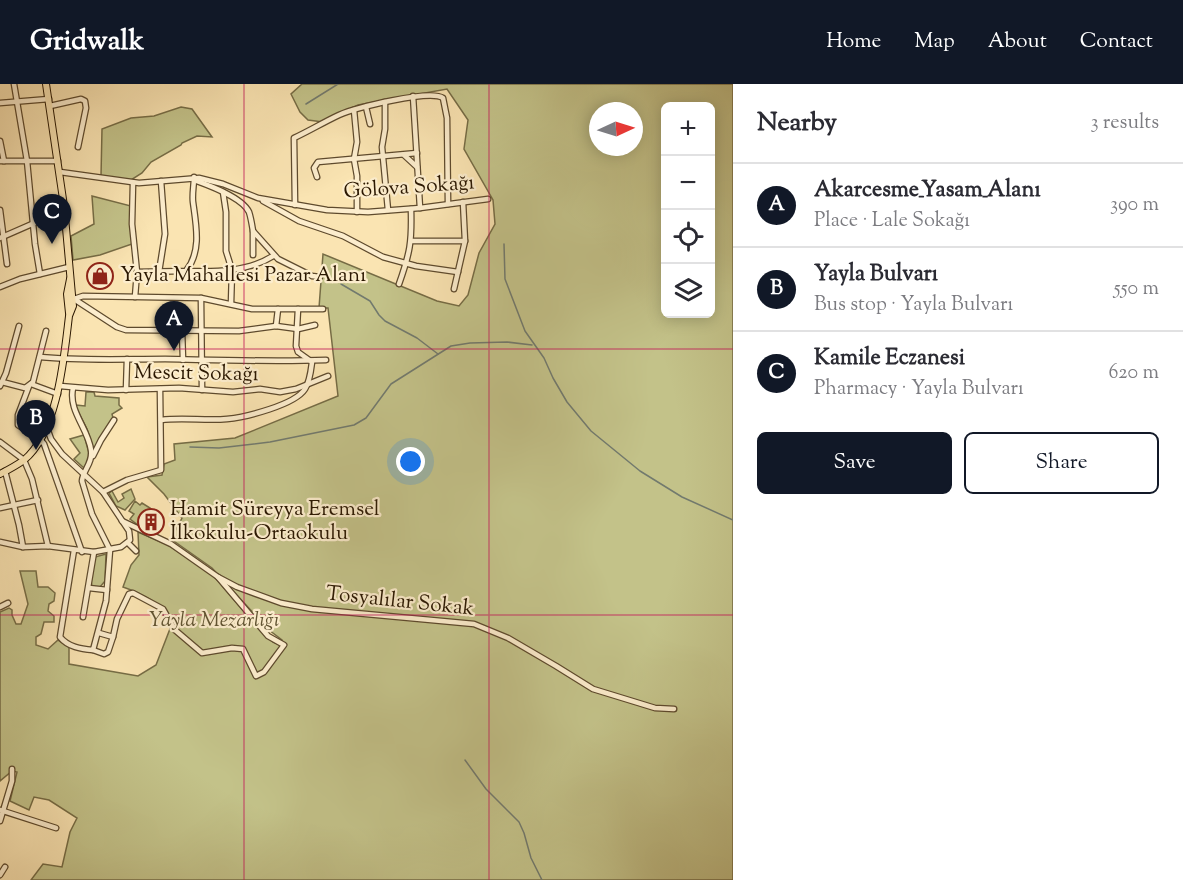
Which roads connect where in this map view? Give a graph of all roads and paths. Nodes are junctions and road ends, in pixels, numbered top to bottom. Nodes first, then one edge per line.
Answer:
1 (14, 84) edge
2 (46, 84) edge
3 (413, 96) junction
4 (17, 102) junction
5 (385, 102) junction
6 (0, 103) edge
7 (49, 103) junction
8 (366, 107) junction
9 (354, 110) junction
10 (370, 123) dead end
11 (0, 141) edge
12 (78, 147) dead end
13 (417, 153) junction
14 (404, 154) junction
15 (384, 157) junction
16 (354, 159) junction
17 (2, 161) edge
18 (27, 161) junction
19 (58, 161) junction
20 (417, 167) junction
21 (60, 172) junction
22 (317, 177) dead end
23 (194, 179) junction
24 (161, 181) junction
25 (133, 183) junction
26 (223, 192) junction
27 (258, 198) junction
28 (488, 199) dead end
29 (463, 202) junction
30 (448, 204) junction
31 (295, 205) junction
32 (411, 208) junction
33 (420, 208) junction
34 (0, 210) edge
35 (64, 210) junction
36 (388, 210) junction
37 (357, 212) junction
38 (32, 223) junction
39 (253, 231) junction
40 (2, 237) edge
41 (465, 241) junction
42 (412, 242) junction
43 (253, 255) dead end
44 (273, 256) junction
45 (7, 264) dead end
46 (406, 264) junction
47 (69, 267) junction
48 (232, 270) junction
49 (186, 271) junction
50 (137, 272) junction
51 (159, 272) junction
52 (458, 272) junction
53 (40, 274) junction
54 (321, 277) dead end
55 (70, 279) junction
56 (399, 284) dead end
57 (0, 287) edge
58 (454, 289) dead end
59 (135, 297) junction
60 (201, 298) junction
61 (74, 299) junction
62 (231, 304) junction
63 (278, 309) junction
64 (298, 309) junction
65 (323, 309) dead end
66 (69, 316) junction
67 (315, 325) dead end
68 (19, 326) dead end
69 (276, 326) junction
70 (298, 329) junction
71 (182, 330) junction
72 (201, 330) junction
73 (46, 331) dead end
74 (40, 357) junction
75 (64, 359) junction
76 (127, 359) junction
77 (183, 360) junction
78 (201, 360) junction
79 (326, 360) dead end
80 (312, 362) junction
81 (328, 376) dead end
82 (1, 384) edge
83 (30, 385) junction
84 (306, 385) junction
85 (60, 386) junction
86 (73, 388) junction
87 (159, 389) junction
88 (126, 390) junction
89 (202, 390) junction
90 (58, 394) junction
91 (114, 420) dead end
92 (161, 420) junction
93 (47, 425) junction
94 (39, 438) junction
95 (0, 442) edge
96 (24, 460) junction
97 (90, 462) junction
98 (2, 473) edge
99 (84, 473) junction
100 (103, 492) junction
101 (38, 500) junction
102 (14, 505) junction
103 (0, 508) edge
104 (122, 521) junction
105 (0, 542) edge
106 (128, 543) junction
107 (48, 546) junction
108 (23, 547) junction
109 (110, 549) junction
110 (74, 550) junction
111 (136, 551) dead end
112 (82, 552) junction
113 (94, 552) junction
114 (218, 577) junction
115 (89, 588) junction
116 (107, 590) junction
117 (8, 603) dead end
118 (0, 607) edge
119 (83, 617) dead end
120 (99, 633) junction
121 (113, 637) junction
122 (93, 650) junction
123 (674, 709) dead end
124 (12, 770) dead end
125 (1, 810) edge
126 (0, 820) edge
127 (56, 828) dead end
128 (5, 867) dead end
129 (0, 875) edge

1 - 4 street
2 - 7 main road
3 - 5 street
3 - 13 street
3 - 30 street
4 - 6 street
4 - 7 street
4 - 18 street
5 - 8 street
5 - 15 street
7 - 12 street
7 - 19 main road
8 - 9 street
8 - 10 street
9 - 16 street
9 - 31 street
11 - 17 street
13 - 14 street
13 - 20 street
14 - 15 street
14 - 20 street
15 - 16 street
15 - 36 street
16 - 22 street
16 - 37 street
17 - 18 street
18 - 19 street
18 - 38 street
19 - 21 main road
20 - 33 street
21 - 25 street
21 - 35 main road
23 - 24 street
23 - 26 street
23 - 27 street, Gölova Sokağı
23 - 49 street
24 - 25 street
24 - 51 street
25 - 50 street
26 - 39 street
26 - 48 street
27 - 31 street, Gölova Sokağı
27 - 46 street
28 - 29 street, Gölova Sokağı
29 - 30 street, Gölova Sokağı
29 - 41 street
30 - 33 street, Gölova Sokağı
31 - 37 street, Gölova Sokağı
32 - 33 street, Gölova Sokağı
32 - 36 street, Gölova Sokağı
32 - 42 street
34 - 40 street
35 - 38 street
35 - 47 main road
36 - 37 street, Gölova Sokağı
38 - 40 street
38 - 53 street
39 - 43 street
39 - 44 street
40 - 45 street
41 - 42 street
41 - 52 street
42 - 46 street
44 - 48 street
44 - 54 street
46 - 52 street
46 - 56 street
47 - 53 street
47 - 55 main road
48 - 49 street
48 - 62 street
49 - 51 street
50 - 51 street
50 - 59 street
52 - 58 street
53 - 57 street
55 - 61 main road
55 - 66 main road
59 - 60 street
59 - 61 street
60 - 62 street
60 - 72 street
61 - 66 main road
61 - 71 street
62 - 63 street
63 - 64 street
63 - 69 street
64 - 65 street
64 - 70 street
66 - 75 main road
67 - 70 street
68 - 82 street
69 - 70 street
69 - 72 street
70 - 80 street
71 - 72 street
71 - 77 street
72 - 78 street
73 - 74 street
74 - 75 street
74 - 83 street
75 - 76 street
75 - 85 main road
76 - 77 street
76 - 88 street
77 - 78 street
78 - 80 street
78 - 89 street
79 - 80 street
80 - 84 street
81 - 84 street, Mescit Sokağı
82 - 83 street
83 - 90 street
83 - 94 street
84 - 89 street, Mescit Sokağı
84 - 92 street
85 - 86 street, Mescit Sokağı
85 - 90 main road
86 - 88 street, Mescit Sokağı
86 - 97 street
87 - 88 street, Mescit Sokağı
87 - 89 street, Mescit Sokağı
87 - 92 street
90 - 93 main road
91 - 97 street
92 - 100 street
93 - 94 main road
93 - 99 street
94 - 96 main road
94 - 112 street
95 - 96 street
96 - 98 main road
96 - 101 street
97 - 99 street
98 - 102 street
99 - 100 street
99 - 109 street
100 - 104 street
101 - 102 street
101 - 107 street
102 - 103 street
102 - 108 street
104 - 106 street
104 - 114 street
105 - 108 street
106 - 109 street
106 - 111 street
107 - 108 street
107 - 110 street
109 - 113 street
109 - 116 street
110 - 112 street
110 - 122 street
112 - 113 street
113 - 115 street
114 - 121 street
114 - 123 street, Tosyalılar Sokak
115 - 116 street
115 - 119 street
116 - 120 street
117 - 118 street
120 - 121 street
120 - 122 street
121 - 122 street
124 - 125 street
125 - 126 street
125 - 127 street
128 - 129 street

